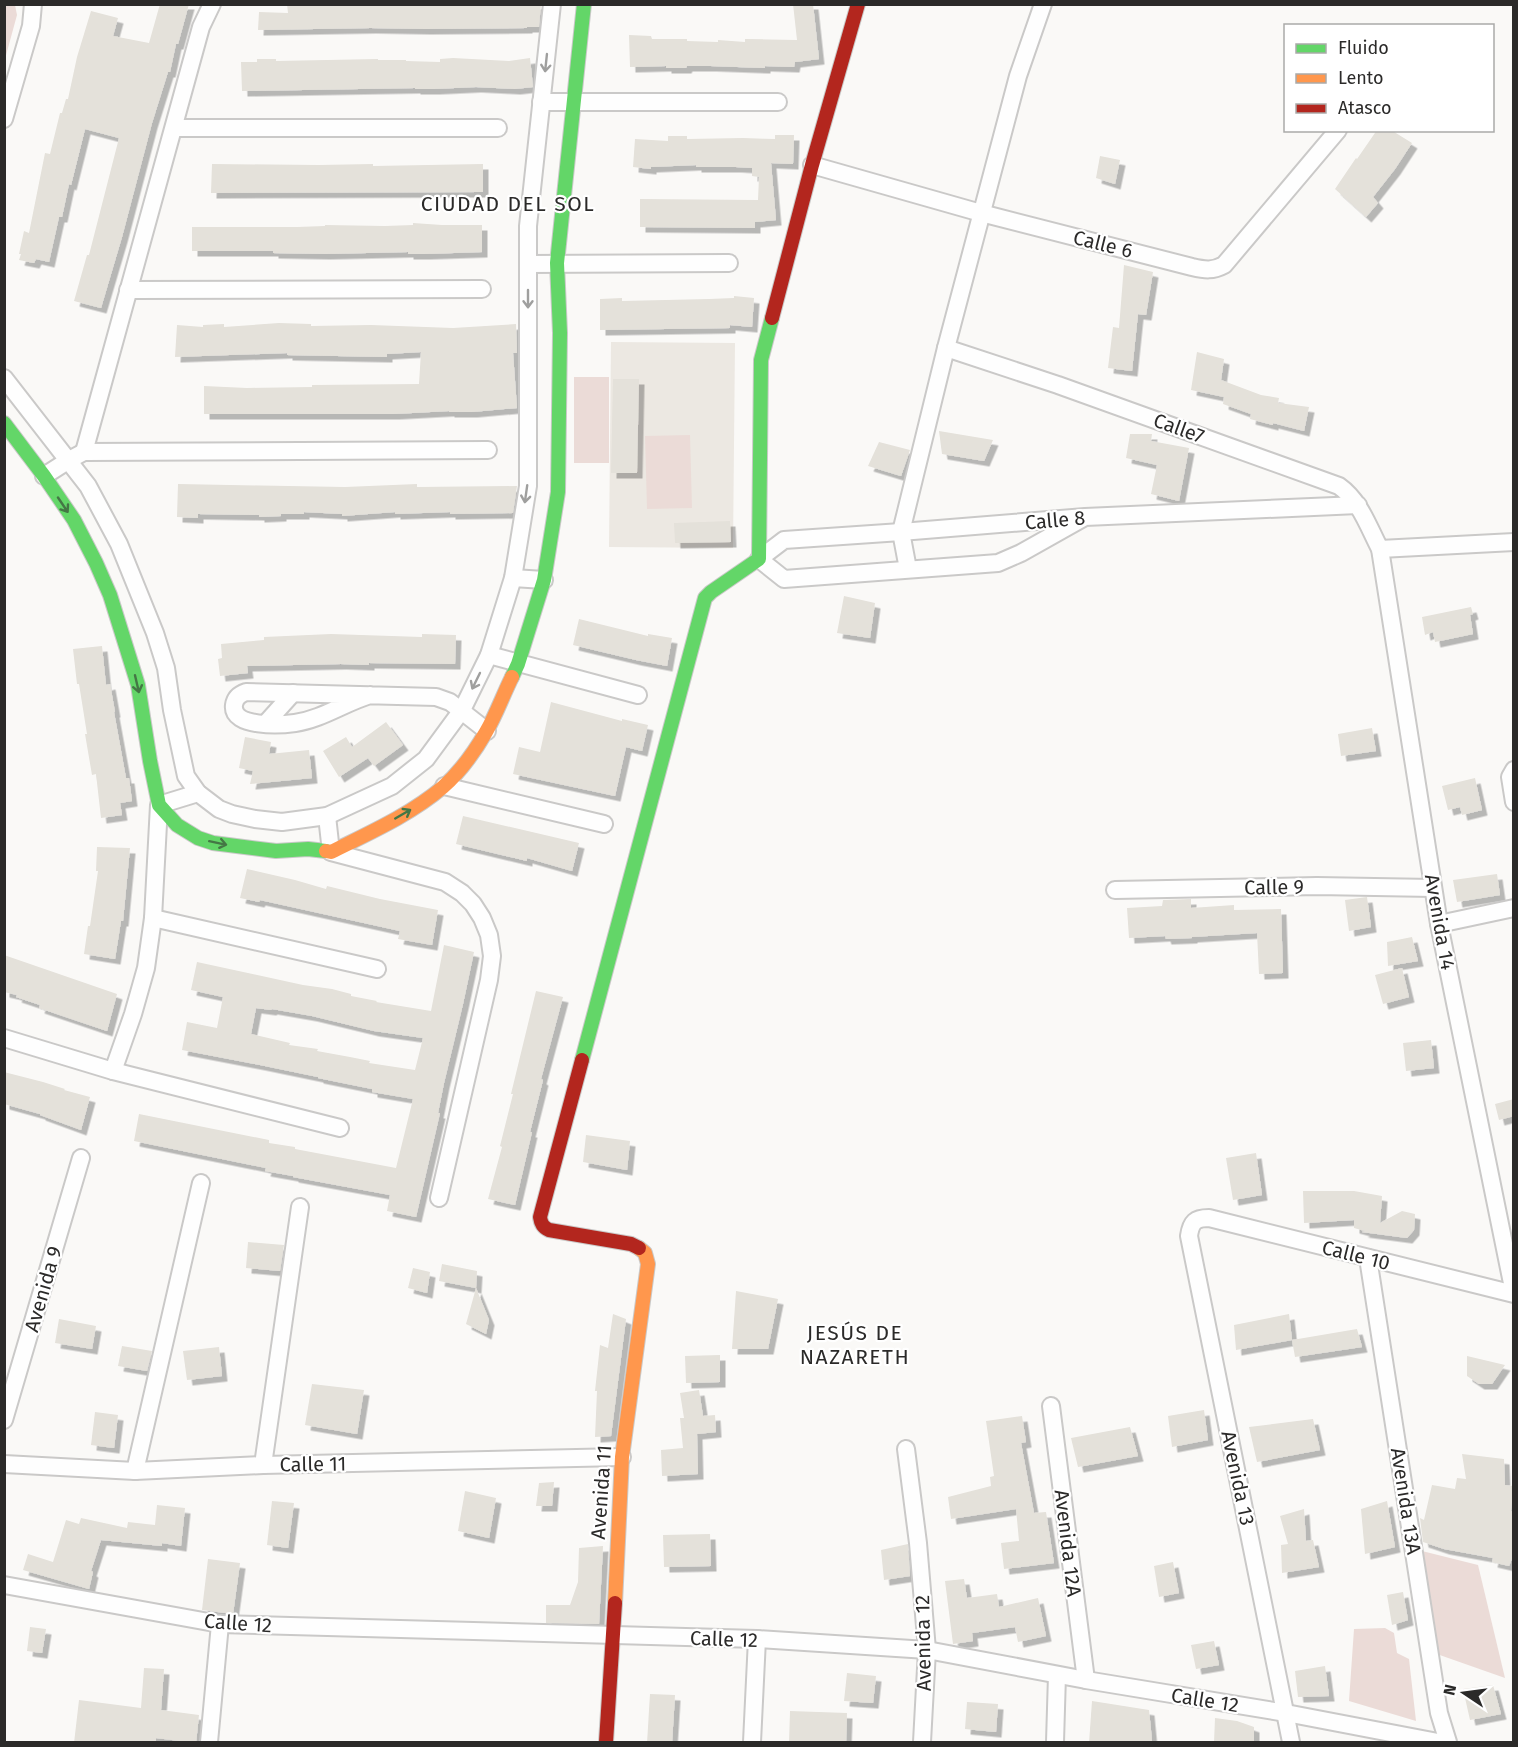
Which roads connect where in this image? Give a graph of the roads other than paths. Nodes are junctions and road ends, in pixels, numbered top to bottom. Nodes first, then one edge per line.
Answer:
1 (33, 4) edge
2 (212, 4) edge
3 (552, 4) edge
4 (584, 4) edge
5 (858, 4) edge
6 (1044, 4) edge
7 (542, 102) junction
8 (777, 102) dead end
9 (573, 103) junction
10 (4, 119) edge
11 (174, 128) junction
12 (498, 128) dead end
13 (1336, 132) edge
14 (812, 165) junction
15 (981, 213) junction
16 (557, 263) junction
17 (729, 263) dead end
18 (528, 264) junction
19 (482, 289) dead end
20 (128, 290) junction
21 (946, 348) junction
22 (4, 378) edge
23 (4, 423) edge
24 (488, 450) dead end
25 (84, 452) junction
26 (69, 460) junction
27 (45, 477) junction
28 (1358, 505) junction
29 (1085, 517) junction
30 (901, 532) junction
31 (1514, 542) edge
32 (1380, 549) junction
33 (759, 559) junction
34 (909, 569) junction
35 (513, 578) junction
36 (544, 580) junction
37 (137, 588) junction
38 (110, 595) junction
39 (489, 655) junction
40 (518, 664) junction
41 (293, 693) junction
42 (370, 695) junction
43 (638, 695) dead end
44 (462, 710) junction
45 (266, 723) junction
46 (487, 731) junction
47 (1514, 770) edge
48 (444, 786) junction
49 (198, 793) junction
50 (1514, 802) edge
51 (159, 805) junction
52 (327, 816) junction
53 (604, 824) dead end
54 (331, 852) junction
55 (1433, 888) junction
56 (1115, 891) dead end
57 (1514, 908) edge
58 (153, 918) junction
59 (1438, 924) junction
60 (377, 969) dead end
61 (4, 1038) edge
62 (113, 1071) junction
63 (340, 1128) dead end
64 (81, 1158) dead end
65 (201, 1183) dead end
66 (439, 1198) dead end
67 (300, 1207) dead end
68 (1199, 1218) joint
69 (1509, 1247) edge
70 (1368, 1258) junction
71 (1514, 1294) edge
72 (1051, 1406) dead end
73 (4, 1420) edge
74 (906, 1449) dead end
75 (622, 1457) junction
76 (4, 1464) edge
77 (263, 1465) junction
78 (135, 1471) junction
79 (4, 1585) edge
80 (220, 1624) junction
81 (613, 1635) junction
82 (757, 1639) junction
83 (927, 1650) junction
84 (1057, 1675) junction
85 (1086, 1680) junction
86 (1286, 1713) junction
87 (209, 1743) edge
88 (606, 1743) edge
89 (752, 1743) edge
90 (922, 1743) edge
91 (1055, 1743) edge
92 (1291, 1743) edge
93 (1438, 1743) edge
94 (1448, 1743) edge

1 - 10 street
2 - 11 street
3 -> 7 street
4 - 9 street
5 - 14 street
6 - 15 street
7 - 9 street
7 - 18 street
8 - 9 street
9 - 16 street
11 - 12 street
11 - 20 street
13 - 15 street, Calle 6
14 - 15 street, Calle 6
14 - 33 street
15 - 21 street
16 - 17 street
16 - 18 street
16 - 36 street
18 -> 35 street
19 - 20 street
20 - 25 street
21 - 28 street, Calle7
21 - 30 street
22 - 26 street
23 - 27 street
24 - 25 street
25 - 26 street
26 - 27 street
26 - 37 street
27 -> 38 street
28 - 29 street, Calle 8
28 - 32 street, Calle7
29 - 30 street, Calle 8
29 - 34 street
30 - 33 street, Calle 8
30 - 34 street
31 - 32 street
32 - 55 street, Avenida 14
33 - 34 street
33 - 75 street, Avenida 11
35 - 36 street
35 - 39 street
36 - 40 street
37 - 38 street
37 - 49 street
38 -> 51 street
39 - 40 street
39 -> 44 street
40 - 43 street
40 - 46 street
41 - 42 street
41 - 45 street
41 - 45 street
42 - 44 street
42 - 45 street
44 - 46 street
44 - 52 street
46 - 48 street
47 - 50 street
48 - 53 street
54 -> 48 street
49 - 51 street
49 - 52 street
51 -> 54 street
51 - 58 street
52 - 54 street
54 - 66 street
55 - 56 street, Calle 9
55 - 59 street, Avenida 14
57 - 59 street
58 - 60 street
58 - 62 street
59 - 69 street, Avenida 14
61 - 62 street
62 - 63 street
64 - 73 street, Avenida 9
65 - 78 street
67 - 77 street
68 - 70 street, Calle 10
68 - 86 street, Avenida 13
69 - 71 street, Avenida 14
70 - 71 street, Calle 10
70 - 94 street, Avenida 13A
72 - 85 street, Avenida 12A
74 - 83 street, Avenida 12
75 - 77 street, Calle 11
75 - 81 street, Avenida 11
76 - 78 street, Calle 11
77 - 78 street, Calle 11
79 - 80 street, Calle 12
80 - 81 street, Calle 12
80 - 87 street
81 - 82 street, Calle 12
81 - 88 street, Avenida 11
82 - 83 street, Calle 12
82 - 89 street
83 - 84 street, Calle 12
83 - 90 street, Avenida 12
84 - 85 street, Calle 12
84 - 91 street
85 - 86 street, Calle 12
86 - 92 street, Avenida 13
86 - 93 street, Calle 12

